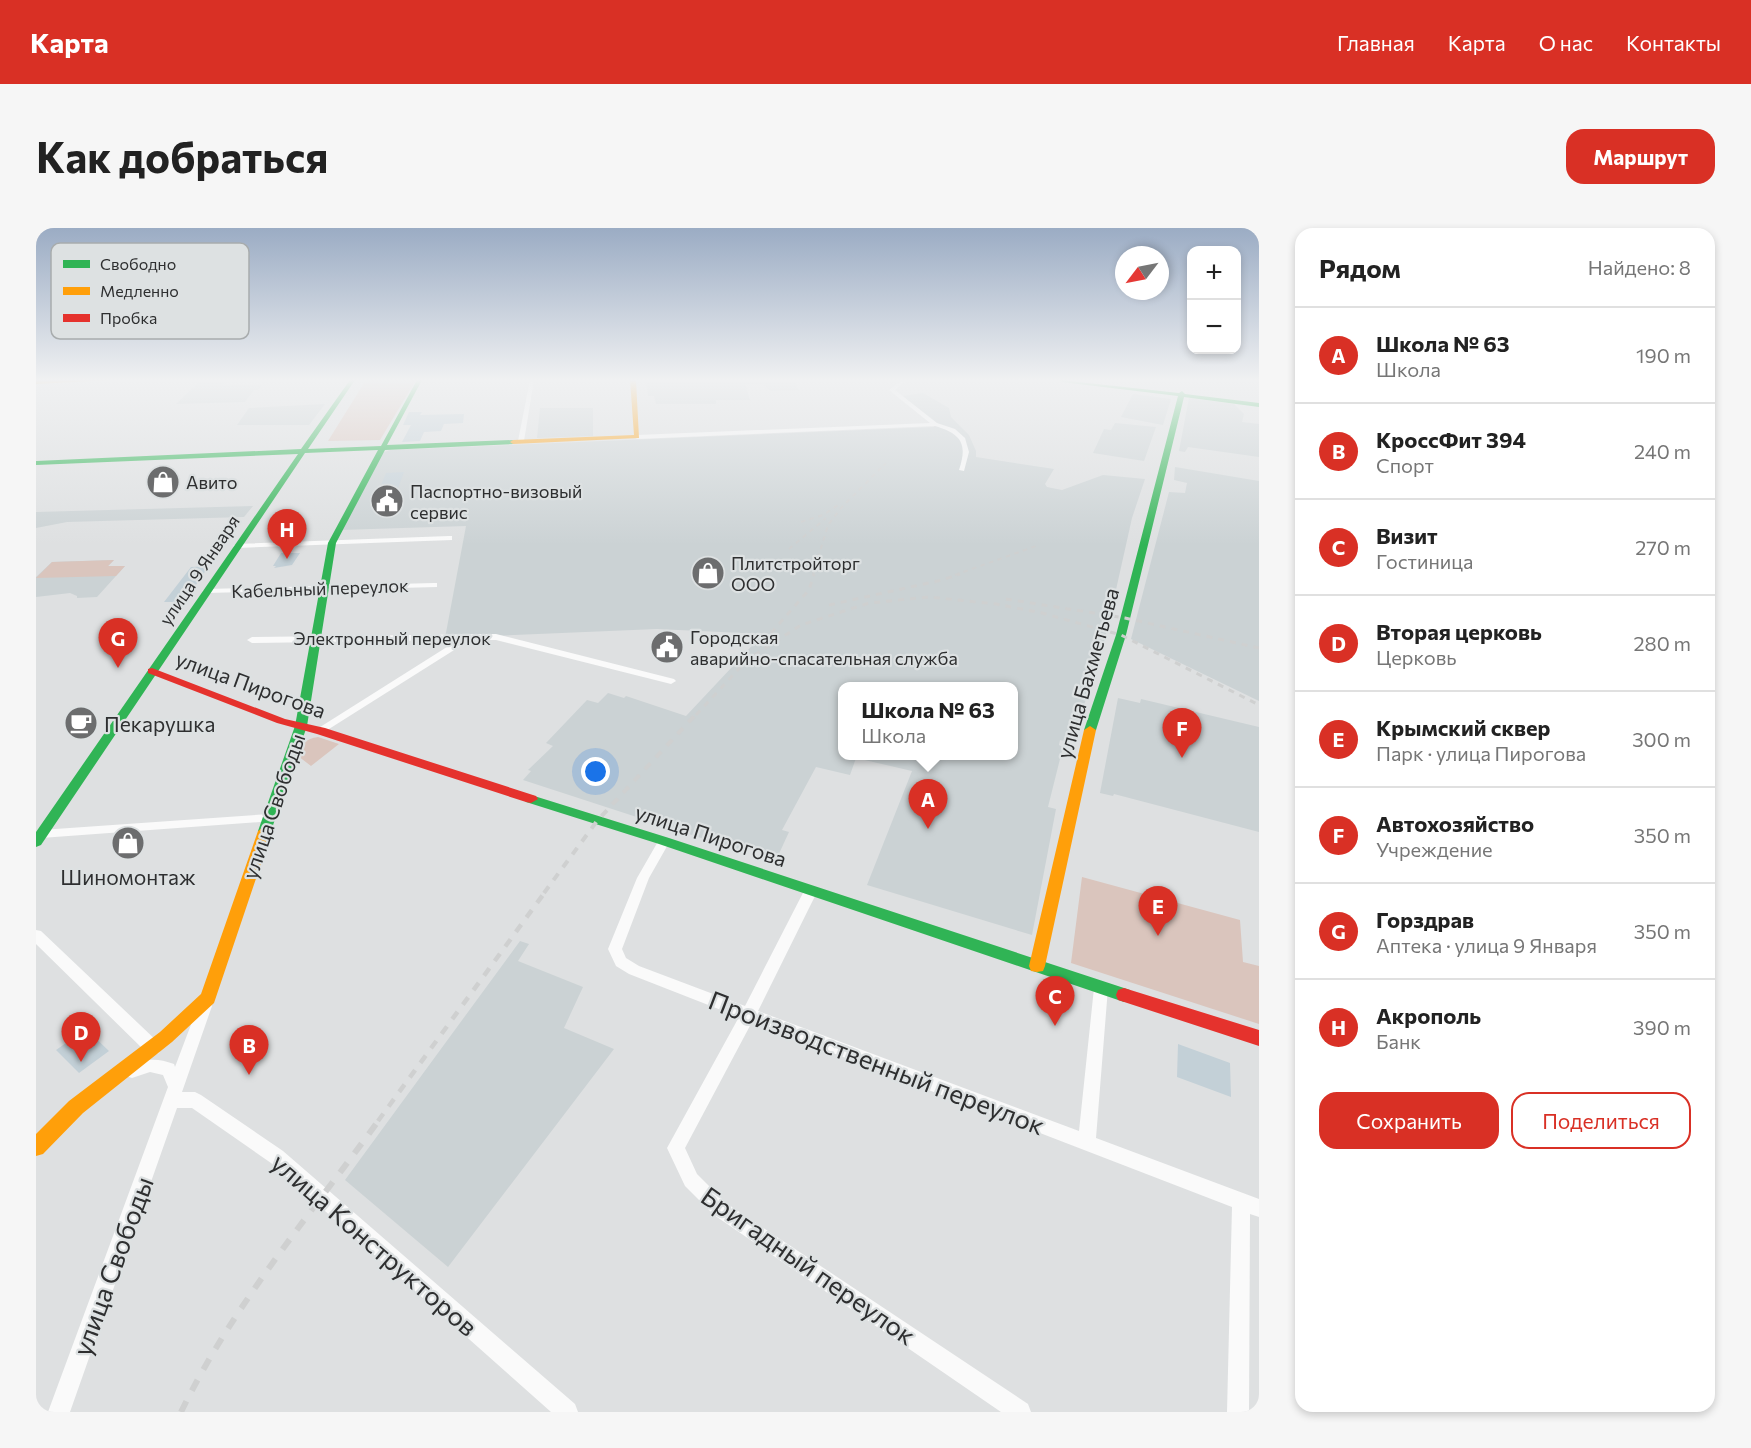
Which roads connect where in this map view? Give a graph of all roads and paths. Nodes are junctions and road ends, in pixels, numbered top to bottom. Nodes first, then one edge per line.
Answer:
1 (314, 435) edge
2 (389, 435) edge
3 (523, 435) edge
4 (677, 435) edge
5 (961, 435) edge
6 (1172, 435) edge
7 (637, 437) joint
8 (522, 441) junction
9 (382, 448) junction
10 (303, 451) junction
11 (36, 463) edge
12 (962, 470) dead end
13 (449, 538) dead end
14 (332, 543) junction
15 (237, 546) junction
16 (434, 585) dead end
17 (325, 588) junction
18 (206, 591) junction
19 (316, 638) junction
20 (467, 639) junction
21 (252, 640) dead end
22 (152, 671) junction
23 (671, 681) dead end
24 (301, 726) junction
25 (321, 731) junction
26 (269, 818) junction
27 (39, 838) edge
28 (664, 840) junction
29 (811, 890) junction
30 (36, 935) edge
31 (1037, 966) junction
32 (1101, 988) junction
33 (208, 998) junction
34 (749, 1013) junction
35 (1259, 1038) edge
36 (153, 1048) junction
37 (104, 1082) junction
38 (173, 1093) junction
39 (42, 1135) edge
40 (1087, 1141) junction
41 (36, 1147) edge
42 (1250, 1204) edge
43 (1015, 1410) edge
44 (60, 1412) edge
45 (567, 1412) edge
46 (1238, 1412) edge

1 - 10 street, улица 9 Января
2 - 9 street, улица Свободы
3 - 8 street
4 - 7 street
5 - 12 street
6 - 31 street, улица Бахметьева
7 - 8 street
8 - 9 street
9 - 10 street
9 - 14 street, улица Свободы
10 - 11 street
10 - 15 street, улица 9 Января
13 - 14 street
14 - 15 street
14 - 17 street, улица Свободы
15 - 18 street, улица 9 Января
16 - 17 street, Кабельный переулок
17 - 18 street, Кабельный переулок
17 - 19 street, улица Свободы
18 - 22 street, улица 9 Января
19 - 20 street, Электронный переулок
19 - 21 street, Электронный переулок
19 - 24 street, улица Свободы
20 - 23 street, Электронный переулок
20 - 25 street
22 - 24 street, улица Пирогова
22 - 27 street, улица 9 Января
24 - 25 street, улица Пирогова
24 - 26 street, улица Свободы
25 - 28 street, улица Пирогова
26 - 27 street
26 - 33 street, улица Свободы
28 - 29 street, улица Пирогова
28 - 34 street, Производственный переулок
29 - 31 street, улица Пирогова
29 - 34 street, Бригадный переулок
30 - 36 street
31 - 32 street, улица Пирогова
32 - 35 street, улица Пирогова
32 - 40 street
33 - 36 street, улица Свободы
33 - 38 street, улица Свободы
34 - 40 street, Производственный переулок
34 - 43 street, Бригадный переулок
36 - 37 street, улица Свободы
37 - 38 street, улица Свободы
37 - 39 street, улица Свободы
38 - 44 street, улица Свободы
38 - 45 street, улица Конструкторов
39 - 41 street, улица Свободы
40 - 42 street, Производственный переулок
42 - 46 street

